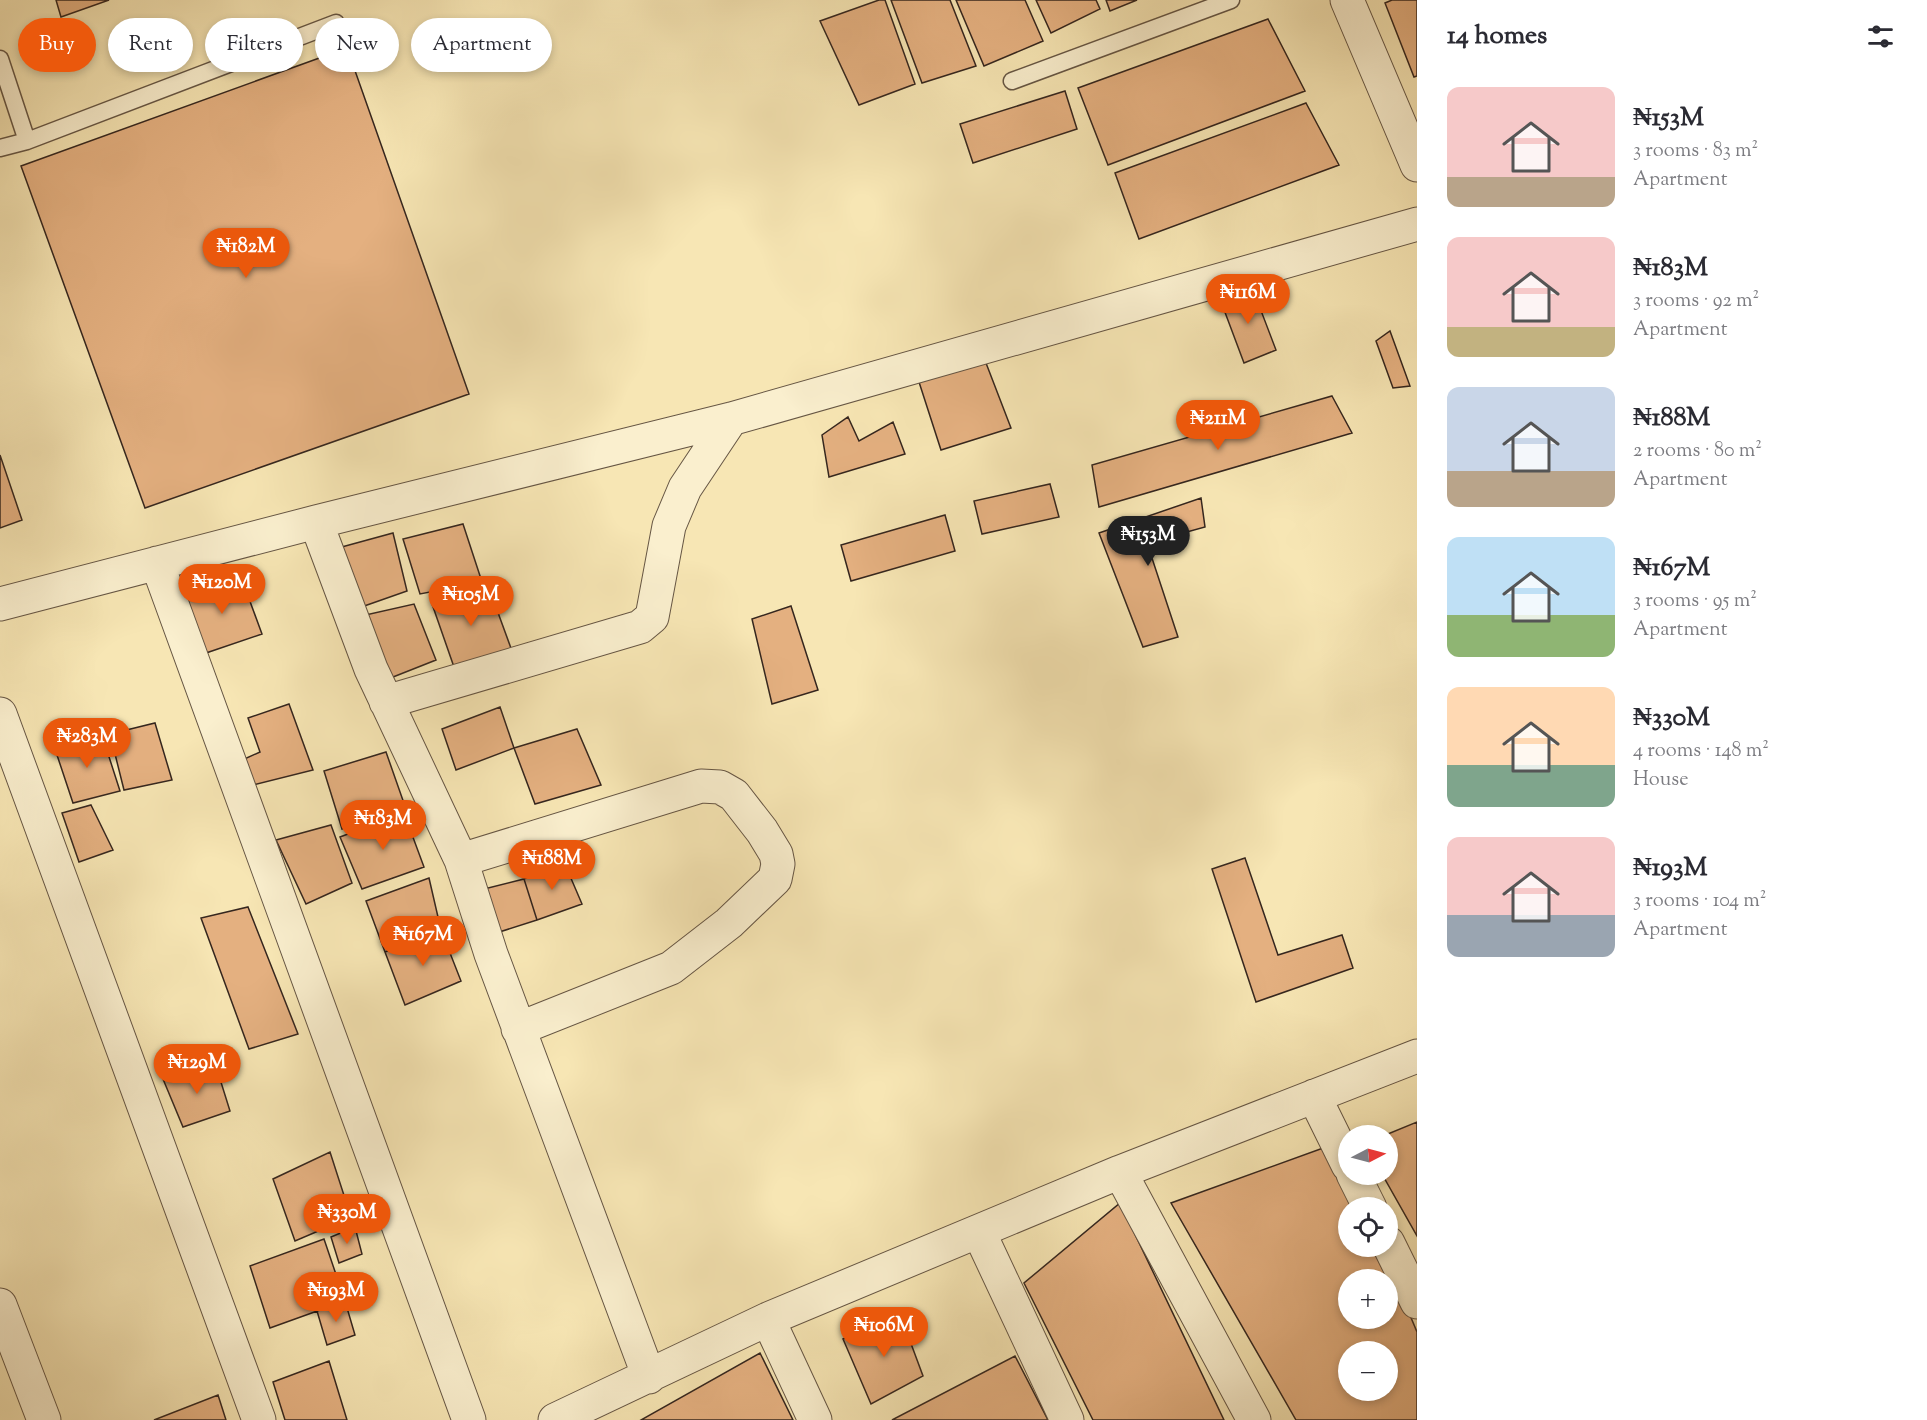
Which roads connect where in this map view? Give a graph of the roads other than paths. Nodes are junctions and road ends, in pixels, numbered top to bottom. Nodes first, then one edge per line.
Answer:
1 (1231, 0) edge
2 (1347, 0) edge
3 (315, 31) edge
4 (0, 59) edge
5 (1012, 81) dead end
6 (27, 141) junction
7 (0, 148) edge
8 (1417, 165) edge
9 (1417, 224) edge
10 (731, 419) junction
11 (316, 522) junction
12 (157, 563) junction
13 (0, 604) edge
14 (386, 702) junction
15 (0, 714) edge
16 (461, 860) junction
17 (518, 1029) junction
18 (1417, 1056) edge
19 (1314, 1096) junction
20 (1338, 1145) edge
21 (1120, 1172) junction
22 (979, 1232) junction
23 (1396, 1257) edge
24 (1415, 1293) edge
25 (0, 1305) edge
26 (768, 1319) junction
27 (649, 1377) junction
28 (44, 1420) edge
29 (260, 1420) edge
30 (470, 1420) edge
31 (555, 1420) edge
32 (815, 1420) edge
33 (1067, 1420) edge
34 (1254, 1420) edge

1 - 5 lane
2 - 8 street
3 - 6 lane
4 - 6 lane
6 - 7 lane
9 - 10 street
10 - 11 street
10 - 14 street
11 - 12 street
11 - 14 street
12 - 13 street
12 - 30 street
14 - 16 street
15 - 29 street
16 - 17 street
16 - 17 street
17 - 27 street
18 - 19 street
19 - 20 street
19 - 21 street
21 - 22 street
21 - 34 street
22 - 26 street
22 - 33 street
23 - 24 street
25 - 28 street
26 - 27 street
26 - 32 street
27 - 31 street

